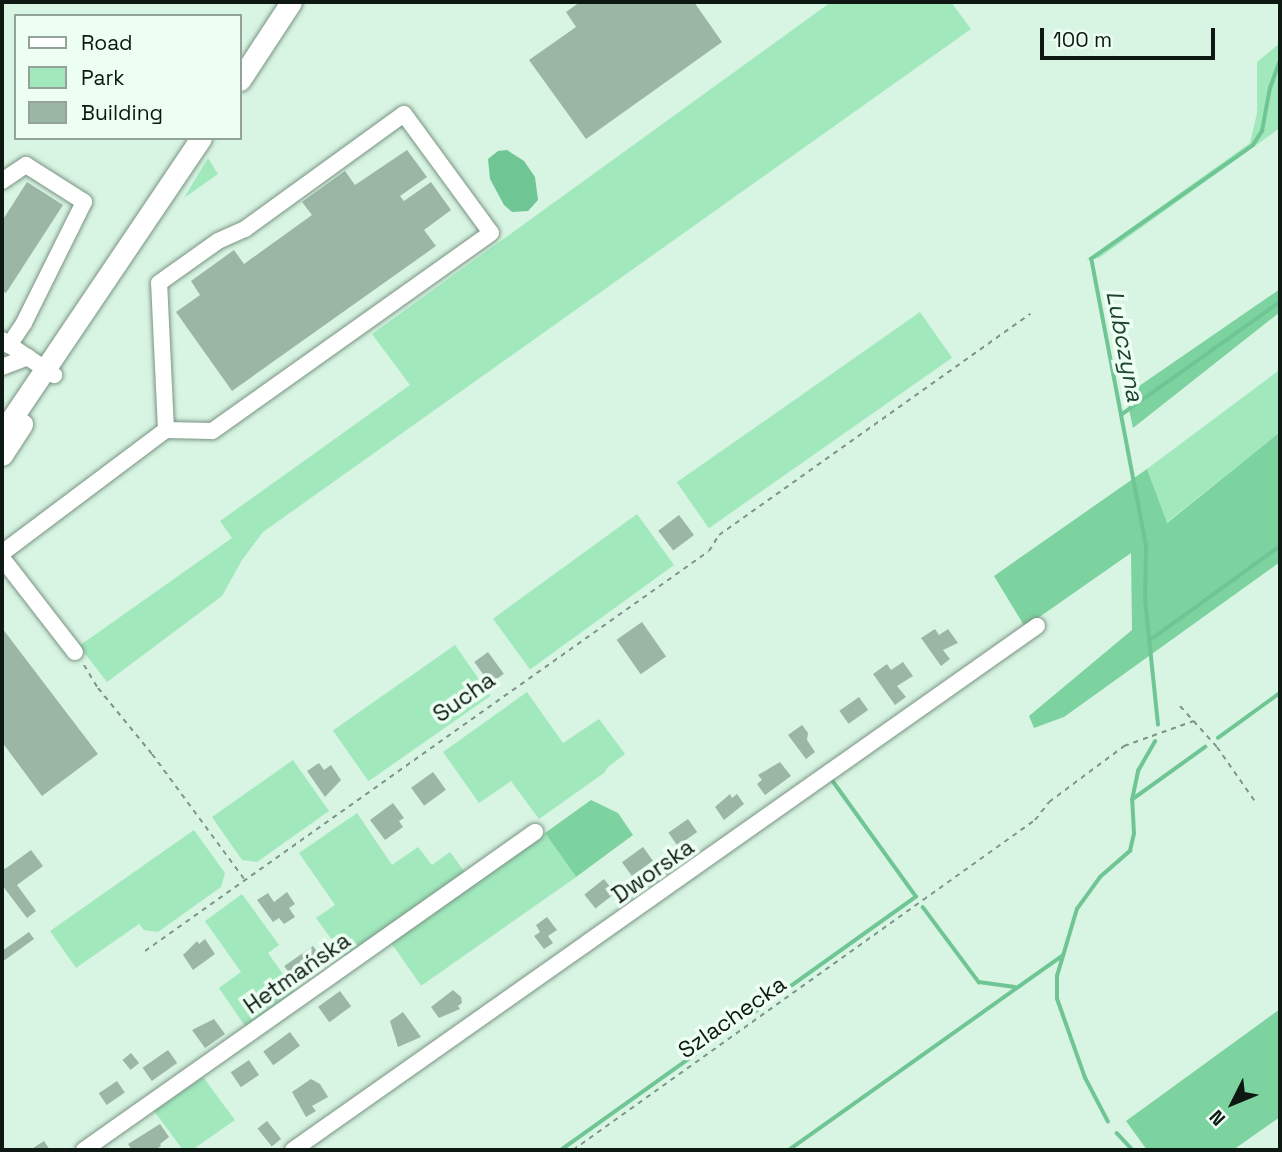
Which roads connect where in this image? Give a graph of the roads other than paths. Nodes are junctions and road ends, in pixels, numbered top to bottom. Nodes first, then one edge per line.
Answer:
1 (292, 2) edge
2 (242, 77) edge
3 (200, 140) edge
4 (2, 181) edge
5 (5, 342) edge
6 (42, 367) junction
7 (2, 368) edge
8 (166, 430) junction
9 (2, 433) edge
10 (2, 455) edge
11 (2, 555) edge
12 (1037, 626) dead end
13 (75, 652) road end
14 (536, 832) dead end
15 (84, 1150) edge
16 (293, 1150) edge

1 - 2 main road
3 - 6 main road
4 - 5 street
5 - 6 street
6 - 7 street
6 - 9 main road
6 - 10 main road
8 - 8 street
8 - 11 street
11 - 13 street
12 - 16 street, Dworska
14 - 15 street, Hetmańska

